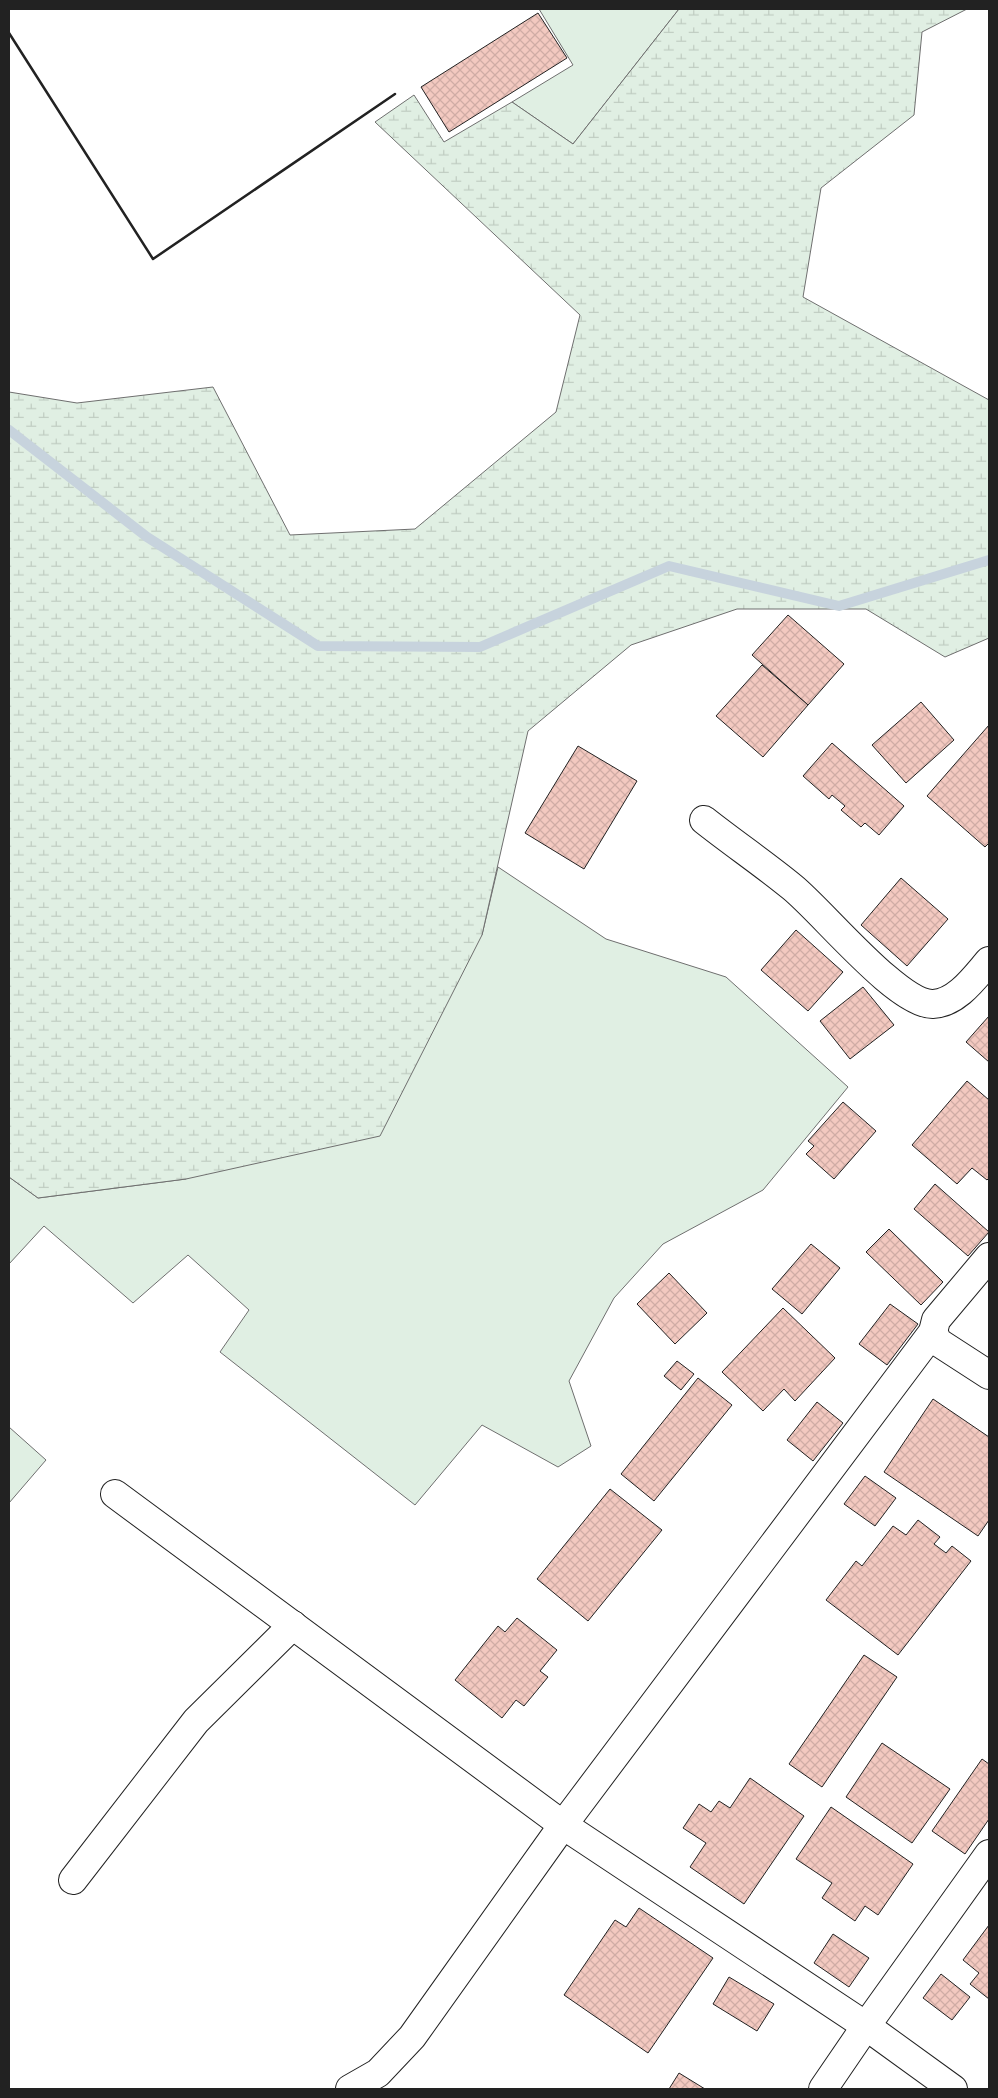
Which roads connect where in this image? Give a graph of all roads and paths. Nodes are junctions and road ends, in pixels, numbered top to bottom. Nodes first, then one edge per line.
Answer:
1 (704, 820) dead end
2 (989, 961) edge
3 (989, 1257) edge
4 (934, 1332) junction
5 (989, 1375) edge
6 (115, 1494) dead end
7 (293, 1625) junction
8 (563, 1826) junction
9 (989, 1854) edge
10 (73, 1880) dead end
11 (866, 2026) junction
12 (350, 2089) edge
13 (823, 2089) edge
14 (953, 2089) edge

1 - 2 street
3 - 4 street
4 - 5 street
4 - 8 street
6 - 7 street
7 - 8 street
7 - 10 street
8 - 11 street
8 - 12 street
9 - 11 street
11 - 13 street
11 - 14 street

